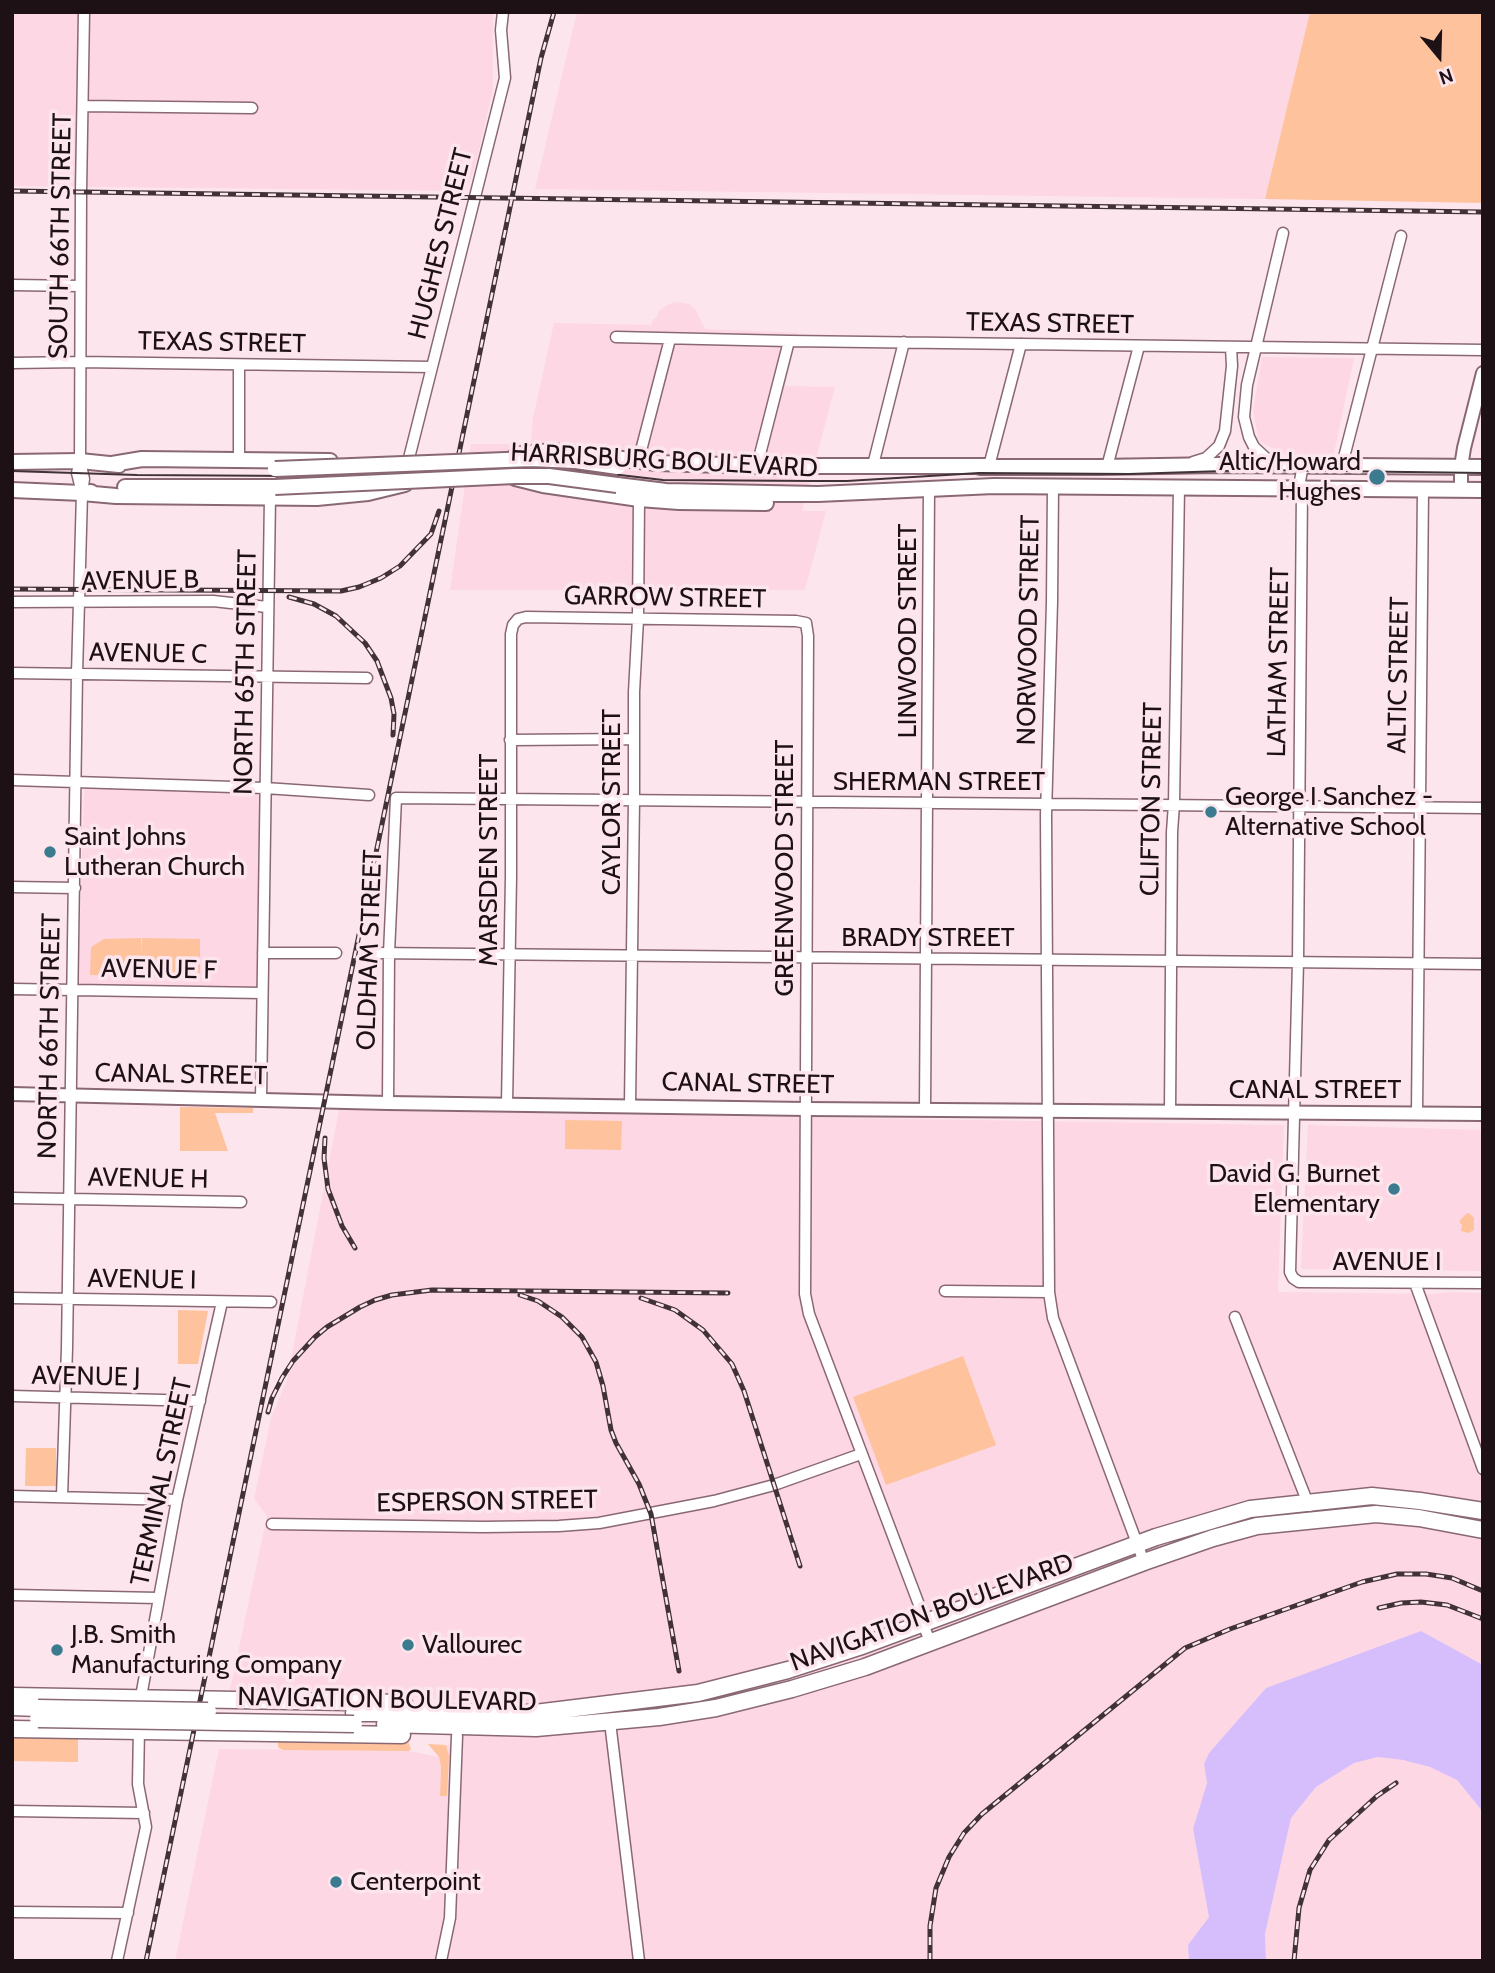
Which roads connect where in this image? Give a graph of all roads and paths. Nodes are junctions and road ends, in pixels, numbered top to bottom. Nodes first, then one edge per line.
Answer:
1 (84, 12) edge
2 (503, 12) edge
3 (83, 106) junction
4 (252, 108) dead end
5 (1283, 233) dead end
6 (1401, 236) dead end
7 (12, 285) edge
8 (80, 286) junction
9 (616, 337) dead end
10 (670, 339) junction
11 (789, 341) junction
12 (904, 342) junction
13 (1021, 344) junction
14 (1139, 346) junction
15 (1231, 346) junction
16 (1256, 347) junction
17 (1371, 349) junction
18 (1483, 350) edge
19 (80, 362) junction
20 (12, 363) edge
21 (239, 365) junction
22 (432, 367) junction
23 (1483, 373) edge
24 (523, 453) junction
25 (239, 460) junction
26 (80, 461) junction
27 (12, 462) edge
28 (638, 462) junction
29 (112, 464) junction
30 (873, 465) junction
31 (1184, 465) junction
32 (1296, 465) junction
33 (1342, 465) junction
34 (407, 466) junction
35 (757, 466) junction
36 (989, 466) junction
37 (1107, 467) junction
38 (1461, 467) junction
39 (1483, 467) edge
40 (522, 480) junction
41 (405, 484) junction
42 (1053, 486) junction
43 (1179, 487) junction
44 (1302, 488) junction
45 (929, 489) junction
46 (1423, 489) junction
47 (12, 490) edge
48 (1461, 490) junction
49 (1483, 490) edge
50 (272, 492) junction
51 (82, 493) junction
52 (639, 499) junction
53 (12, 602) edge
54 (80, 603) junction
55 (267, 607) junction
56 (638, 618) junction
57 (518, 619) joint
58 (806, 628) joint
59 (12, 673) edge
60 (77, 674) junction
61 (267, 676) junction
62 (367, 678) dead end
63 (633, 739) junction
64 (510, 740) junction
65 (12, 780) edge
66 (75, 781) junction
67 (265, 788) junction
68 (369, 795) dead end
69 (396, 798) joint
70 (511, 799) junction
71 (634, 800) junction
72 (807, 802) junction
73 (928, 803) junction
74 (1046, 804) junction
75 (1174, 804) junction
76 (1299, 805) junction
77 (1420, 807) junction
78 (1483, 807) edge
79 (12, 887) edge
80 (75, 888) junction
81 (263, 953) junction
82 (335, 953) dead end
83 (373, 953) dead end
84 (389, 953) junction
85 (510, 954) junction
86 (632, 956) junction
87 (806, 958) junction
88 (926, 959) junction
89 (1046, 959) junction
90 (1172, 961) junction
91 (1298, 962) junction
92 (1419, 963) junction
93 (1483, 964) edge
94 (12, 989) edge
95 (72, 989) junction
96 (262, 993) junction
97 (12, 1094) edge
98 (70, 1095) junction
99 (261, 1099) junction
100 (388, 1103) junction
101 (507, 1104) junction
102 (630, 1105) junction
103 (806, 1109) junction
104 (925, 1110) junction
105 (1049, 1110) junction
106 (1170, 1112) junction
107 (1294, 1113) junction
108 (1417, 1113) junction
109 (1483, 1114) edge
110 (12, 1198) edge
111 (68, 1199) junction
112 (240, 1202) dead end
113 (1293, 1278) joint
114 (1415, 1283) junction
115 (1483, 1283) edge
116 (945, 1291) dead end
117 (1049, 1292) junction
118 (12, 1298) edge
119 (67, 1300) junction
120 (222, 1301) junction
121 (271, 1302) dead end
122 (1235, 1317) dead end
123 (12, 1396) edge
124 (66, 1397) junction
125 (200, 1401) junction
126 (861, 1454) junction
127 (1483, 1469) edge
128 (12, 1496) edge
129 (62, 1496) junction
130 (177, 1500) junction
131 (1307, 1501) junction
132 (1483, 1511) edge
133 (1315, 1519) junction
134 (272, 1524) dead end
135 (1483, 1530) edge
136 (1137, 1544) junction
137 (1144, 1562) junction
138 (12, 1595) edge
139 (158, 1598) junction
140 (923, 1624) junction
141 (930, 1644) junction
142 (859, 1647) junction
143 (865, 1667) junction
144 (12, 1696) edge
145 (141, 1698) junction
146 (603, 1706) junction
147 (12, 1707) edge
148 (38, 1714) junction
149 (12, 1719) edge
150 (536, 1721) junction
151 (610, 1722) junction
152 (12, 1729) edge
153 (139, 1732) junction
154 (457, 1736) junction
155 (12, 1811) edge
156 (144, 1813) junction
157 (12, 1912) edge
158 (128, 1913) junction
159 (117, 1961) edge
160 (441, 1961) edge
161 (639, 1961) edge

1 - 3 street, SOUTH 66TH STREET
2 - 22 street, HUGHES STREET
3 - 4 street
3 - 8 street, SOUTH 66TH STREET
5 - 16 street
6 - 17 street
7 - 8 street
8 - 19 street, SOUTH 66TH STREET
9 - 10 street, TEXAS STREET
10 - 11 street, TEXAS STREET
10 - 28 street
11 - 12 street, TEXAS STREET
11 - 35 street
12 - 13 street, TEXAS STREET
12 - 30 street
13 - 14 street, TEXAS STREET
13 - 36 street
14 - 15 street, TEXAS STREET
14 - 37 street
15 - 16 street, TEXAS STREET
15 - 31 street
16 - 17 street, TEXAS STREET
16 - 32 street
17 - 18 street, TEXAS STREET
17 - 33 street
19 - 20 street, TEXAS STREET
19 - 21 street, TEXAS STREET
19 - 26 street, SOUTH 66TH STREET
21 - 22 street, TEXAS STREET
21 - 25 street
22 - 34 street, HUGHES STREET
23 - 38 street
24 - 28 main road
24 - 34 main road
24 - 40 main road
25 - 29 main road
25 - 34 main road
26 - 27 main road, HARRISBURG BOULEVARD
26 - 29 main road, HARRISBURG BOULEVARD
26 - 51 street, SOUTH 66TH STREET
28 - 35 main road
29 - 36 main road, HARRISBURG BOULEVARD, bridge
30 - 35 main road
30 - 36 main road
31 - 32 main road, HARRISBURG BOULEVARD
31 - 37 main road, HARRISBURG BOULEVARD
32 - 33 main road, HARRISBURG BOULEVARD
32 - 44 street, LATHAM STREET
33 - 38 main road, HARRISBURG BOULEVARD
34 - 41 street, HUGHES STREET
36 - 37 main road, HARRISBURG BOULEVARD
38 - 39 main road, HARRISBURG BOULEVARD
38 - 48 street
40 - 41 main road
40 - 52 main road
41 - 50 main road
42 - 43 main road, HARRISBURG BOULEVARD
42 - 45 main road, HARRISBURG BOULEVARD
42 - 74 street, NORWOOD STREET
43 - 44 main road, HARRISBURG BOULEVARD
43 - 75 street, CLIFTON STREET
44 - 46 main road, HARRISBURG BOULEVARD
44 - 76 street, LATHAM STREET
45 - 50 main road, HARRISBURG BOULEVARD, bridge
45 - 52 main road
45 - 73 street, LINWOOD STREET
46 - 48 main road, HARRISBURG BOULEVARD
46 - 77 street, ALTIC STREET
47 - 51 main road, HARRISBURG BOULEVARD
48 - 49 main road, HARRISBURG BOULEVARD
50 - 51 main road, HARRISBURG BOULEVARD
50 - 55 street, NORTH 65TH STREET
51 - 54 street, NORTH 66TH STREET
52 - 56 street, CAYLOR STREET
53 - 54 street, AVENUE B
54 - 55 street, AVENUE B
54 - 60 street, NORTH 66TH STREET
55 - 61 street, NORTH 65TH STREET
56 - 57 street, GARROW STREET
56 - 58 street, GARROW STREET
56 - 63 street, CAYLOR STREET
57 - 64 street, MARSDEN STREET
58 - 72 street, GREENWOOD STREET
59 - 60 street, AVENUE C
60 - 61 street, AVENUE C
60 - 66 street, NORTH 66TH STREET
61 - 62 street, AVENUE C
61 - 67 street, NORTH 65TH STREET
63 - 64 street
63 - 71 street, CAYLOR STREET
64 - 70 street, MARSDEN STREET
65 - 66 street
66 - 67 street
66 - 80 street, NORTH 66TH STREET
67 - 68 street
67 - 81 street, NORTH 65TH STREET
69 - 70 street, SHERMAN STREET
69 - 84 street, OLDHAM STREET
70 - 71 street, SHERMAN STREET
70 - 85 street, MARSDEN STREET
71 - 72 street, SHERMAN STREET
71 - 86 street, CAYLOR STREET
72 - 73 street, SHERMAN STREET
72 - 87 street, GREENWOOD STREET
73 - 74 street, SHERMAN STREET
73 - 88 street, LINWOOD STREET
74 - 75 street, SHERMAN STREET
74 - 89 street, NORWOOD STREET
75 - 76 street, SHERMAN STREET
75 - 90 street, CLIFTON STREET
76 - 77 street, SHERMAN STREET
76 - 91 street, LATHAM STREET
77 - 78 street, SHERMAN STREET
77 - 92 street, ALTIC STREET
79 - 80 street
80 - 95 street, NORTH 66TH STREET
81 - 82 street
81 - 96 street, NORTH 65TH STREET
83 - 84 street, BRADY STREET
84 - 85 street, BRADY STREET
84 - 100 street, OLDHAM STREET
85 - 86 street, BRADY STREET
85 - 101 street, MARSDEN STREET
86 - 87 street, BRADY STREET
86 - 102 street, CAYLOR STREET
87 - 88 street, BRADY STREET
87 - 103 street, GREENWOOD STREET
88 - 89 street, BRADY STREET
88 - 104 street, LINWOOD STREET
89 - 90 street, BRADY STREET
89 - 105 street, NORWOOD STREET
90 - 91 street, BRADY STREET
90 - 106 street, CLIFTON STREET
91 - 92 street, BRADY STREET
91 - 107 street, LATHAM STREET
92 - 93 street, BRADY STREET
92 - 108 street, ALTIC STREET
94 - 95 street, AVENUE F
95 - 96 street, AVENUE F
95 - 98 street, NORTH 66TH STREET
96 - 99 street, NORTH 65TH STREET
97 - 98 street, CANAL STREET
98 - 99 street, CANAL STREET
98 - 111 street, NORTH 66TH STREET
99 - 100 street, CANAL STREET
100 - 101 street, CANAL STREET
101 - 102 street, CANAL STREET
102 - 103 street, CANAL STREET
103 - 104 street, CANAL STREET
103 - 126 street, GREENWOOD STREET
104 - 105 street, CANAL STREET
105 - 106 street, CANAL STREET
105 - 117 street, NORWOOD STREET
106 - 107 street, CANAL STREET
107 - 108 street, CANAL STREET
107 - 113 street, LATHAM STREET
108 - 109 street, CANAL STREET
110 - 111 street, AVENUE H
111 - 112 street, AVENUE H
111 - 119 street, NORTH 66TH STREET
113 - 114 street, AVENUE I
114 - 115 street, AVENUE I
114 - 127 street
116 - 117 street
117 - 136 street, NORWOOD STREET
118 - 119 street, AVENUE I
119 - 120 street, AVENUE I
119 - 124 street, NORTH 66TH STREET
120 - 121 street, AVENUE I
120 - 125 street, TERMINAL STREET
122 - 131 street
123 - 124 street, AVENUE J
124 - 125 street, AVENUE J
124 - 129 street, NORTH 66TH STREET
125 - 130 street, TERMINAL STREET
126 - 134 street, ESPERSON STREET
126 - 140 street, GREENWOOD STREET
128 - 129 street
129 - 130 street
130 - 139 street, TERMINAL STREET
131 - 132 main road, NAVIGATION BOULEVARD
131 - 133 street
131 - 136 main road, NAVIGATION BOULEVARD
133 - 135 main road, NAVIGATION BOULEVARD
133 - 137 main road, NAVIGATION BOULEVARD
136 - 137 street, NORWOOD STREET
136 - 140 main road, NAVIGATION BOULEVARD
137 - 141 main road, NAVIGATION BOULEVARD
138 - 139 street
139 - 145 street, TERMINAL STREET
140 - 141 street, GREENWOOD STREET
140 - 142 main road, NAVIGATION BOULEVARD
141 - 143 main road, NAVIGATION BOULEVARD
142 - 143 main road
142 - 146 main road, NAVIGATION BOULEVARD
143 - 151 main road, NAVIGATION BOULEVARD
144 - 145 main road
145 - 150 main road
145 - 153 street, TERMINAL STREET
146 - 150 main road, NAVIGATION BOULEVARD
146 - 151 main road
147 - 148 main road, NAVIGATION BOULEVARD
148 - 149 main road, NAVIGATION BOULEVARD
148 - 150 main road, NAVIGATION BOULEVARD, bridge
150 - 151 main road, NAVIGATION BOULEVARD
150 - 154 main road
151 - 161 street
152 - 153 main road
153 - 154 main road
153 - 156 street, TERMINAL STREET
154 - 160 street
155 - 156 street
156 - 158 street, TERMINAL STREET
157 - 158 street
158 - 159 street, TERMINAL STREET

